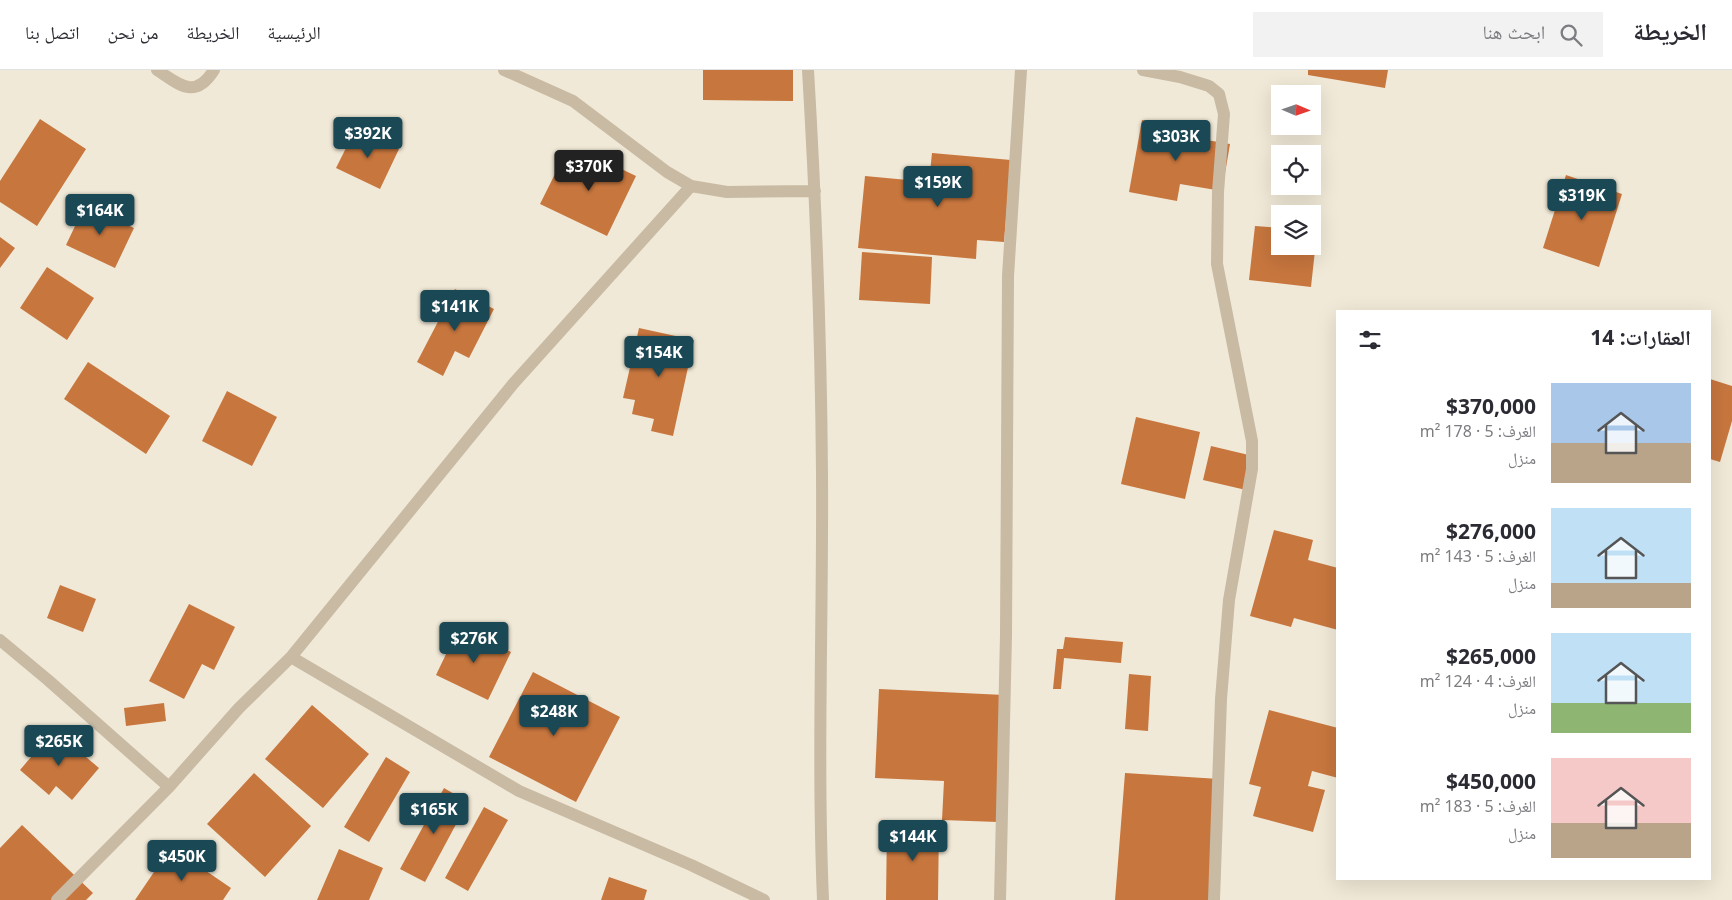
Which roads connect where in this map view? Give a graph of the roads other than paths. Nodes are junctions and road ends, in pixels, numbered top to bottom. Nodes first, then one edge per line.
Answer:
1 (157, 70) edge
2 (214, 70) edge
3 (504, 70) edge
4 (808, 70) edge
5 (1021, 70) edge
6 (1143, 70) edge
7 (690, 186) junction
8 (815, 191) junction
9 (0, 640) edge
10 (291, 657) junction
11 (169, 787) junction
12 (57, 900) edge
13 (764, 900) edge
14 (824, 900) edge
15 (1000, 900) edge
16 (1214, 900) edge

1 - 2 street
3 - 7 street
4 - 8 street
5 - 15 street
6 - 16 street
7 - 8 street
7 - 10 street
8 - 14 street
9 - 11 street
10 - 11 street
10 - 13 street
11 - 12 street

